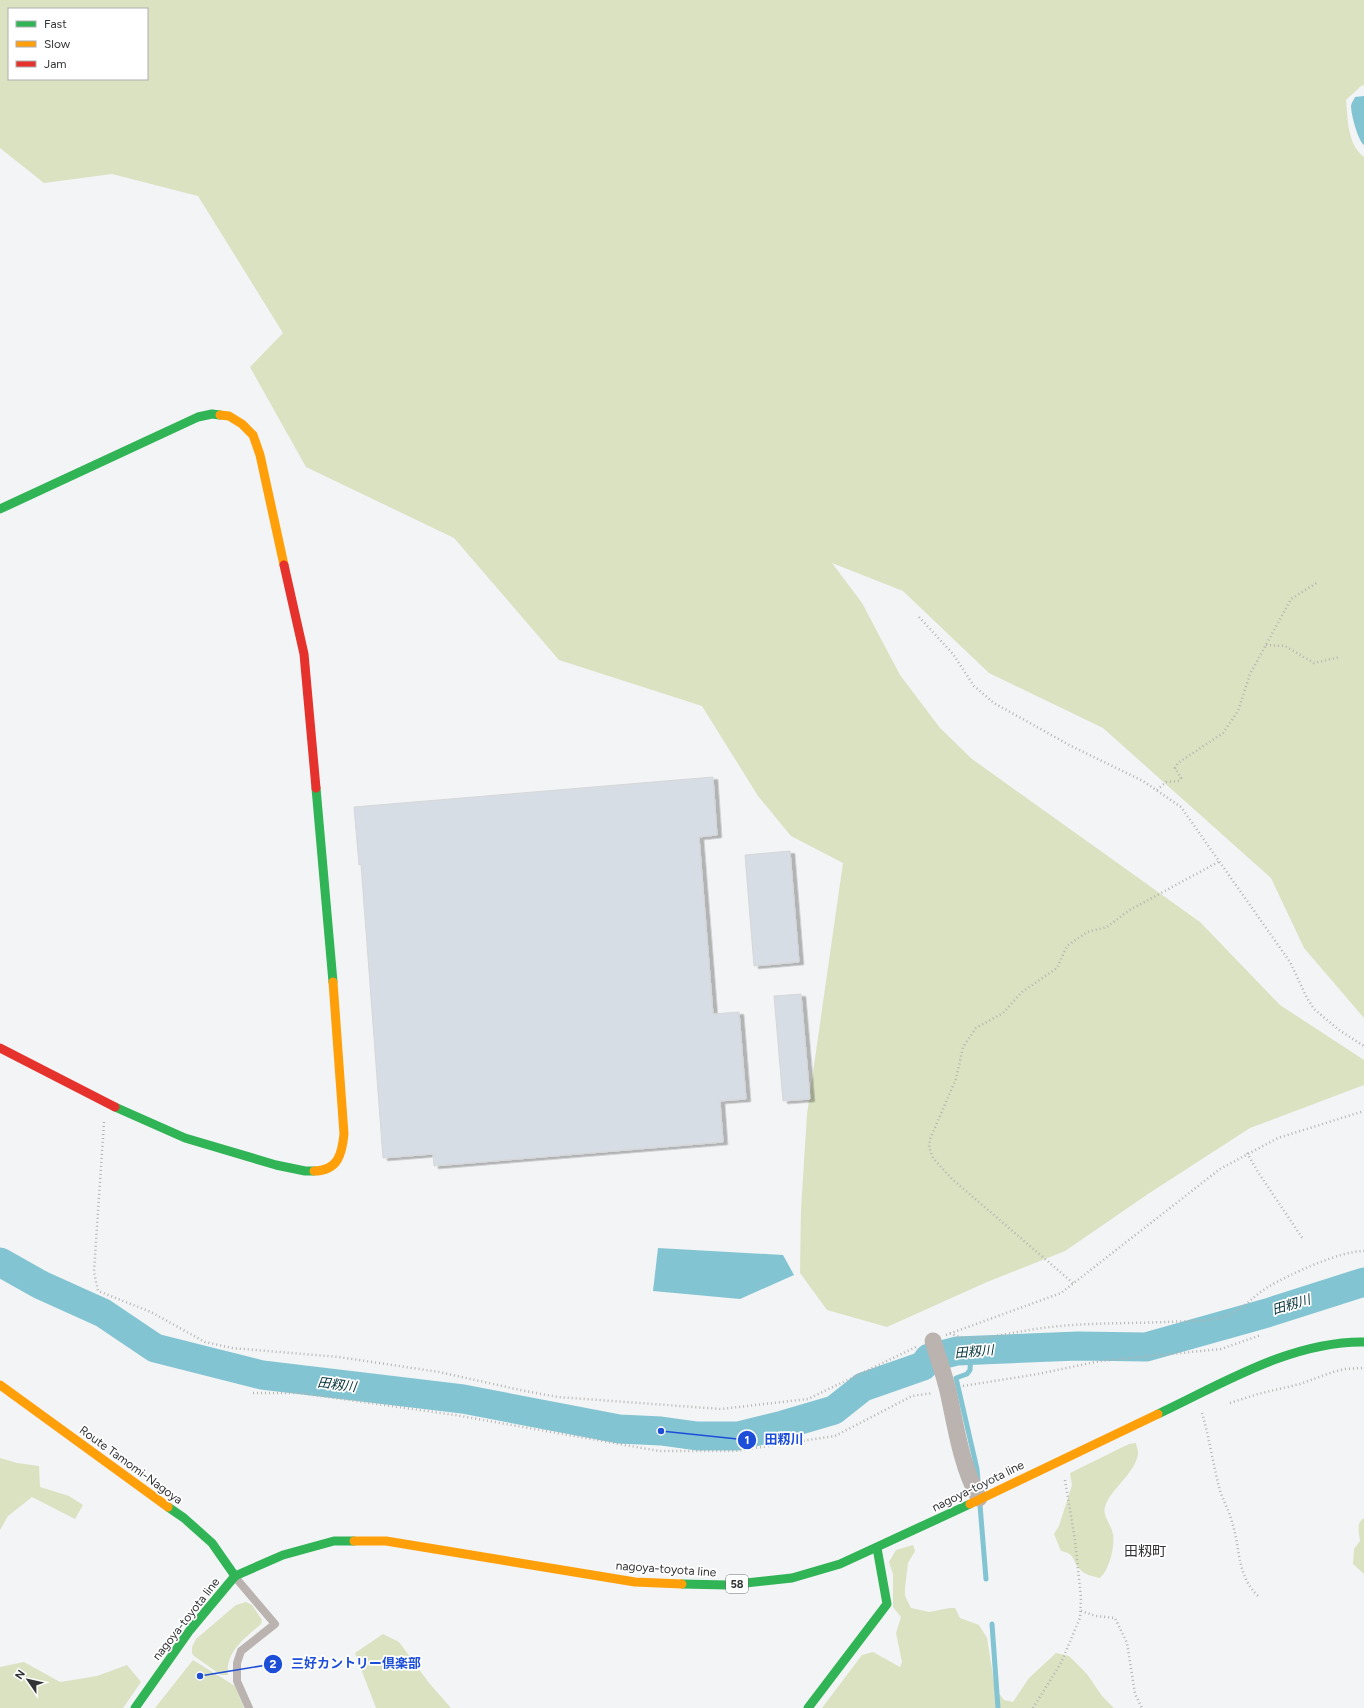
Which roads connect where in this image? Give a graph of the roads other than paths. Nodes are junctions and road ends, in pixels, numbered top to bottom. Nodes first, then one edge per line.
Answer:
1 (0, 509) edge
2 (0, 1048) edge
3 (1364, 1342) edge
4 (934, 1346) road end
5 (0, 1385) edge
6 (978, 1498) junction
7 (876, 1548) junction
8 (235, 1576) junction
9 (135, 1708) edge
10 (249, 1708) edge
11 (808, 1708) edge

1 - 2 main road
3 - 6 main road, nagoya-toyota line / 58
4 - 6 street
5 - 8 main road, Route Tamomi-Nagoya
6 - 7 main road, nagoya-toyota line / 58
7 - 8 main road, nagoya-toyota line / 58
7 - 11 main road
8 - 9 main road, nagoya-toyota line / 58
8 - 10 lane

